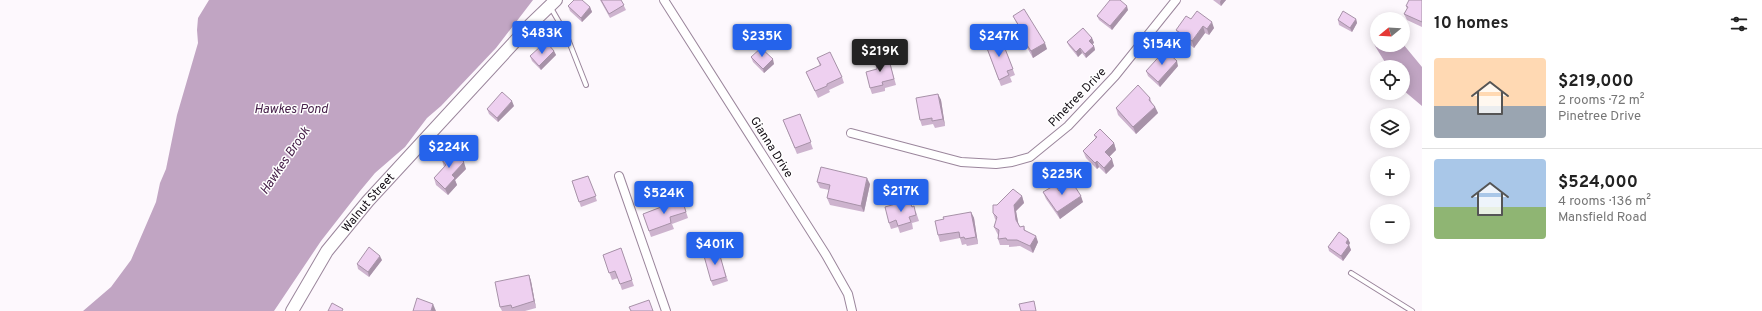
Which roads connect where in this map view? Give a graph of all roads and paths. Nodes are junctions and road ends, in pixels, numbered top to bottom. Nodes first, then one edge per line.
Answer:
1 (664, 0) edge
2 (1176, 0) edge
3 (553, 3) edge
4 (586, 85) dead end
5 (851, 133) dead end
6 (619, 176) dead end
7 (1351, 273) dead end
8 (292, 311) edge
9 (666, 311) edge
10 (852, 311) edge
11 (1412, 311) edge

1 - 10 street, Gianna Drive
2 - 5 street, Pinetree Drive
3 - 4 lane
3 - 8 main road, Walnut Street
6 - 9 street
7 - 11 lane

